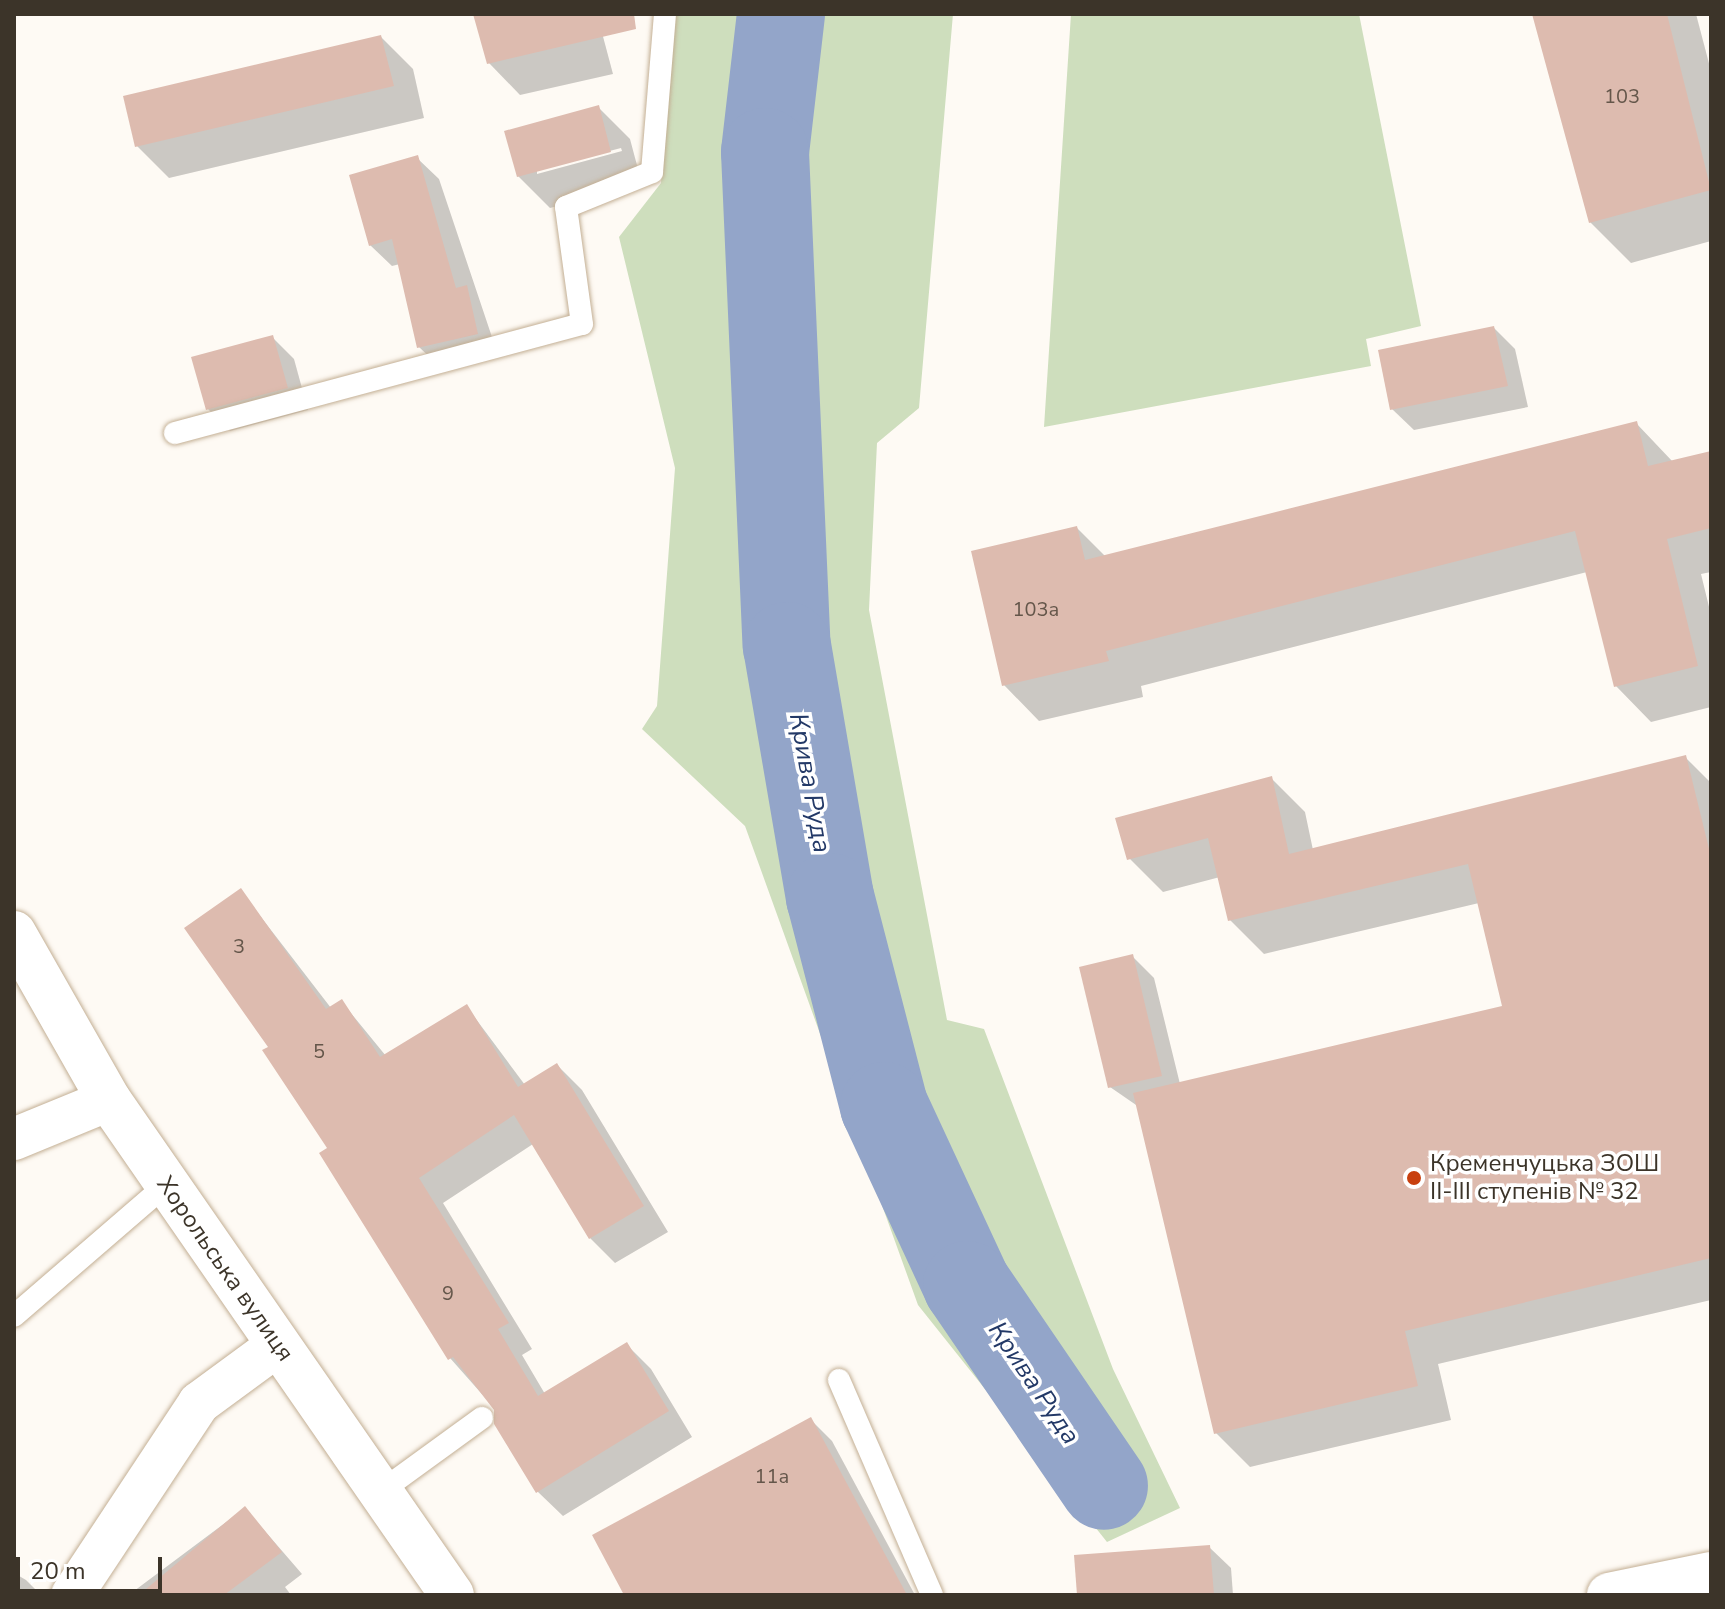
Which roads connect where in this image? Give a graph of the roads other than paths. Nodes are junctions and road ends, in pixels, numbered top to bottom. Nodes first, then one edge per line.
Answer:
1 (665, 14) edge
2 (175, 433) dead end
3 (14, 933) edge
4 (109, 1100) junction
5 (14, 1139) edge
6 (167, 1184) junction
7 (14, 1316) edge
8 (278, 1345) junction
9 (839, 1380) dead end
10 (482, 1418) dead end
11 (380, 1492) junction
12 (1711, 1574) edge
13 (72, 1595) edge
14 (452, 1595) edge
15 (932, 1595) edge
16 (1609, 1595) edge

1 - 2 lane
3 - 4 street, Хорольська вулиця
4 - 5 street
4 - 6 street, Хорольська вулиця
6 - 7 lane
6 - 8 street, Хорольська вулиця
8 - 11 street, Хорольська вулиця
8 - 13 street
9 - 15 lane
10 - 11 lane
11 - 14 street, Хорольська вулиця
12 - 16 street

